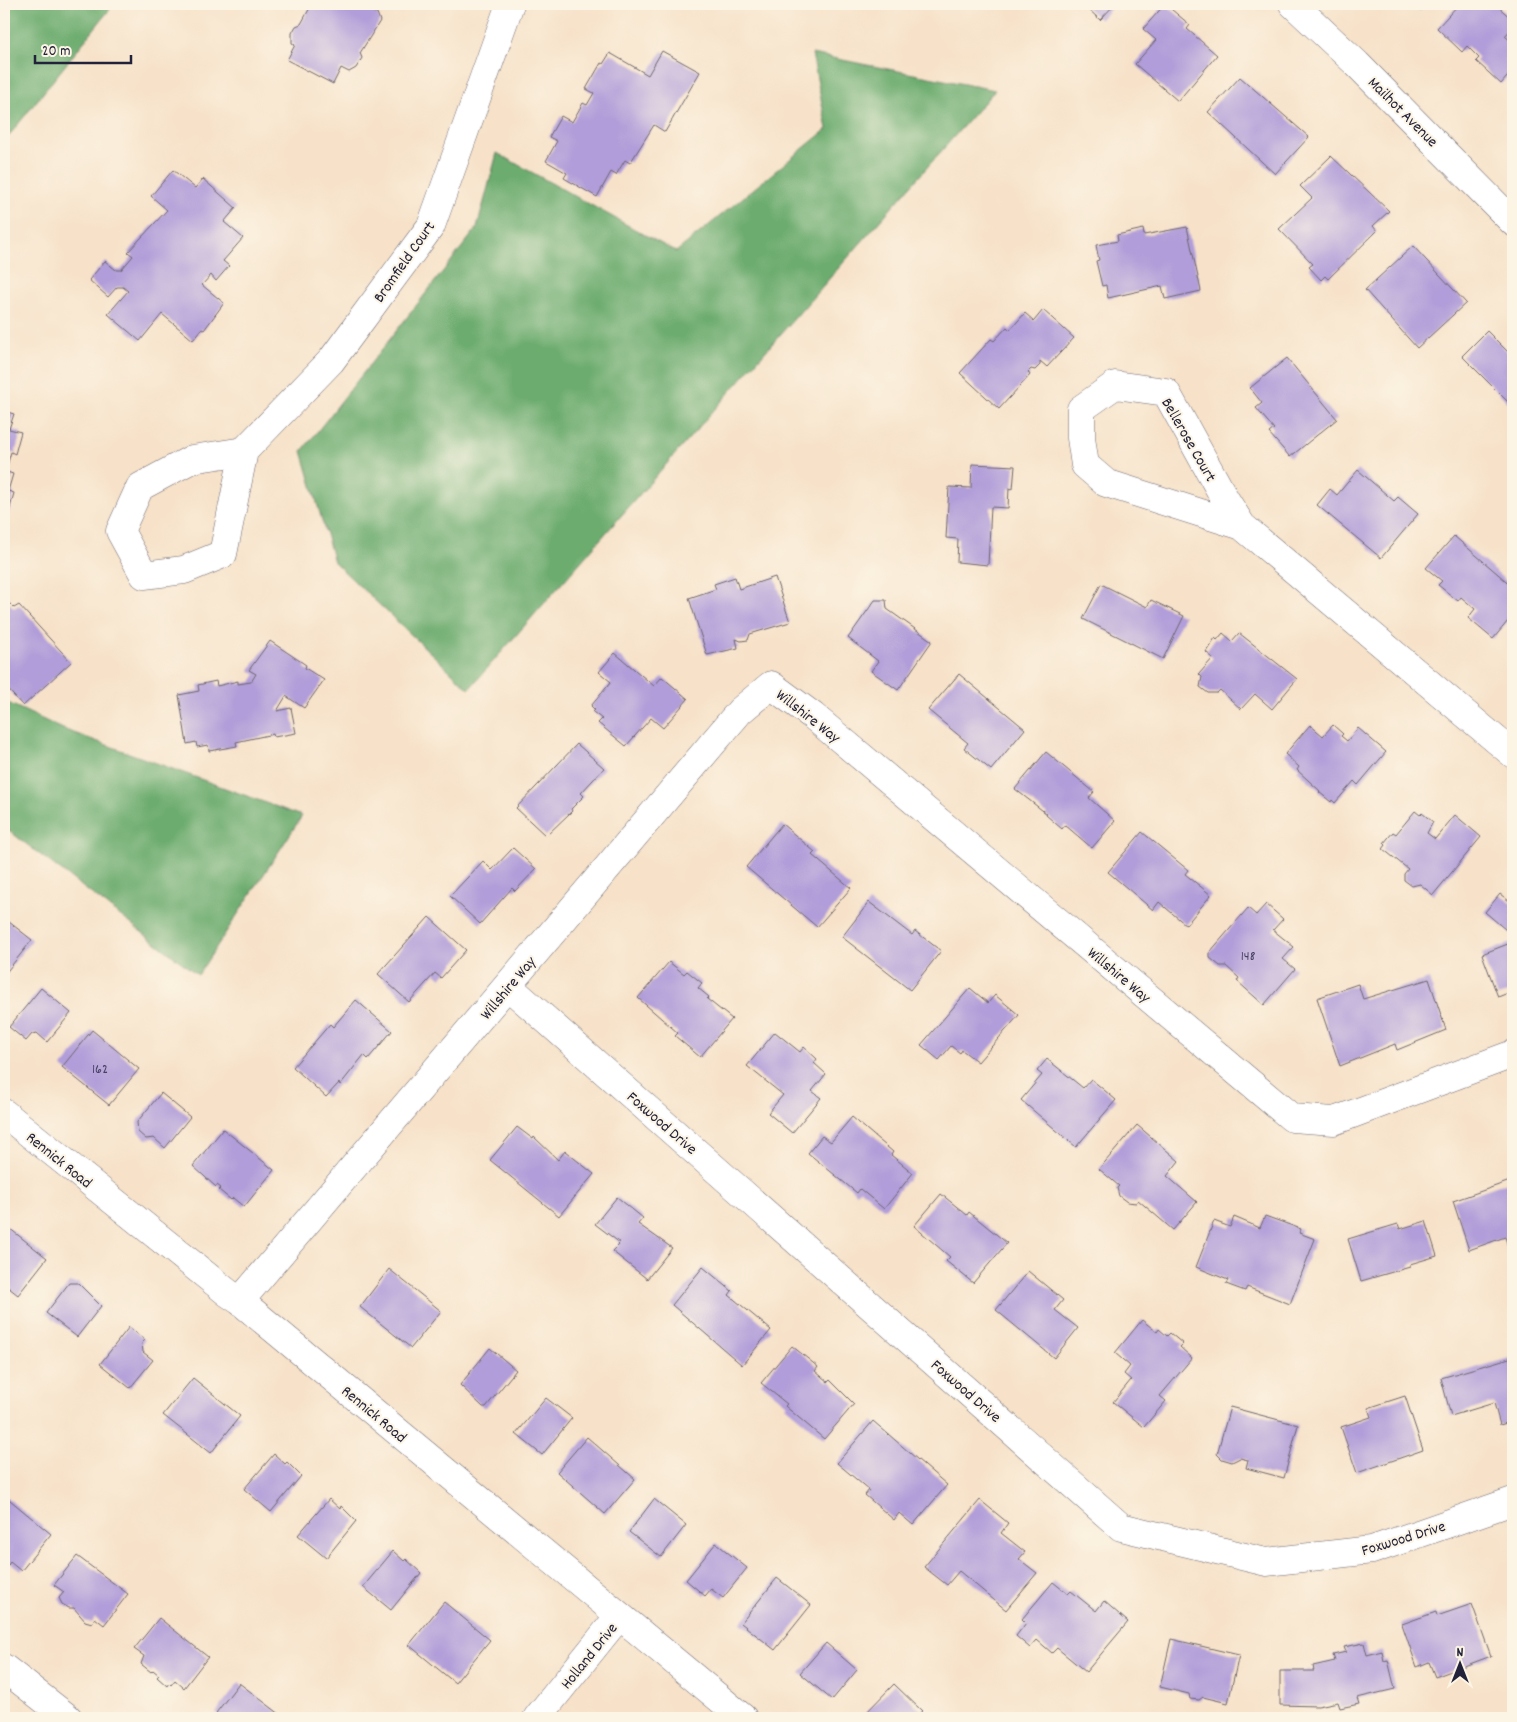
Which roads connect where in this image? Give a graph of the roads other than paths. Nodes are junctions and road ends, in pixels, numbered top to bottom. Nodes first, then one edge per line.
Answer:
1 (510, 4) edge
2 (1293, 4) edge
3 (1513, 222) edge
4 (244, 451) junction
5 (1242, 526) junction
6 (1513, 754) edge
7 (508, 986) junction
8 (1513, 1054) edge
9 (4, 1113) edge
10 (240, 1301) junction
11 (1513, 1501) edge
12 (619, 1616) junction
13 (4, 1668) edge
14 (68, 1718) edge
15 (537, 1718) edge
16 (743, 1718) edge

1 - 4 street, Bromfield Court
2 - 3 street, Mailhot Avenue
4 - 4 street
5 - 5 street, Bellerose Court
5 - 6 street, Bellerose Court
7 - 8 street, Willshire Way
7 - 10 street, Willshire Way
7 - 11 street, Foxwood Drive
9 - 10 street, Rennick Road
10 - 12 street, Rennick Road
12 - 15 street, Holland Drive
12 - 16 street, Rennick Road
13 - 14 street

